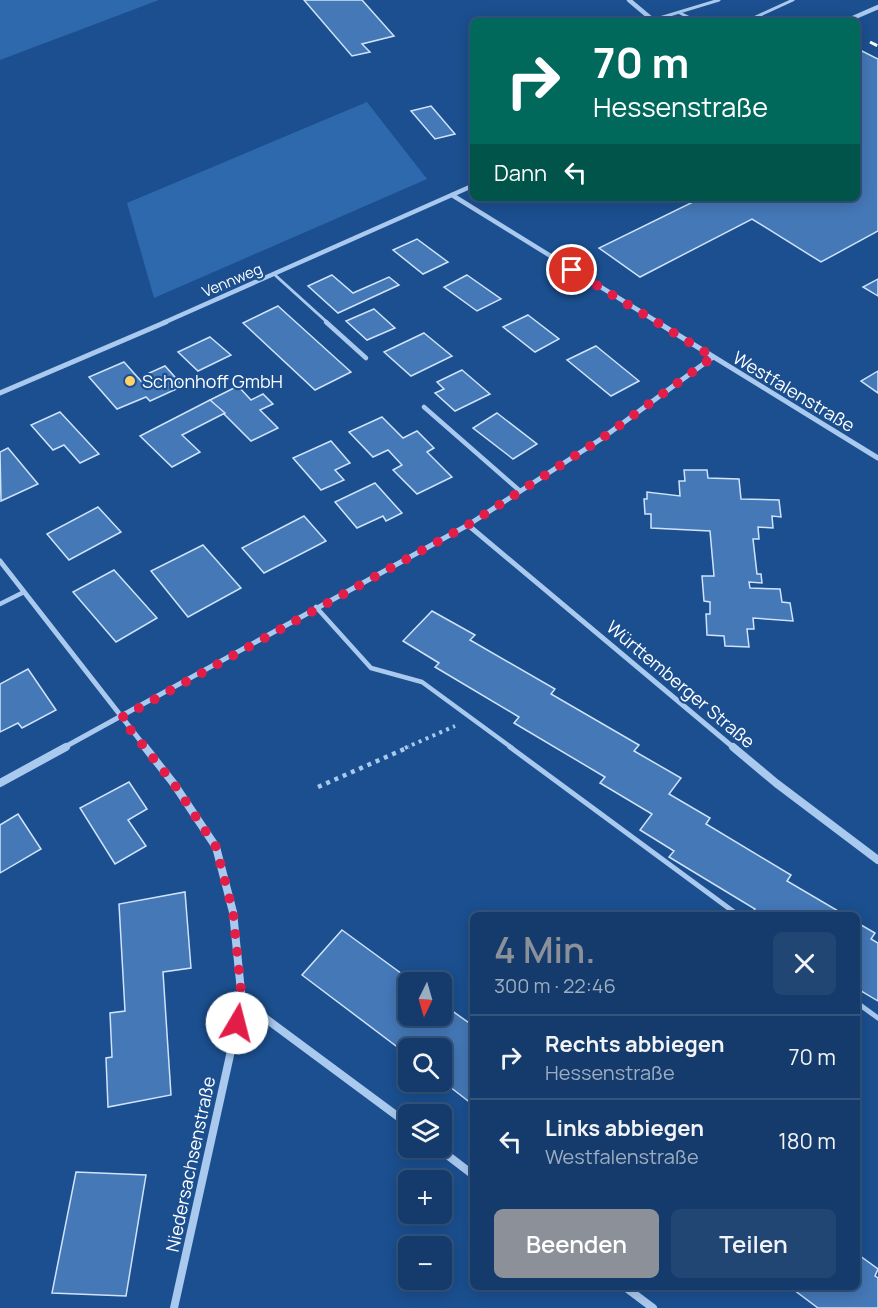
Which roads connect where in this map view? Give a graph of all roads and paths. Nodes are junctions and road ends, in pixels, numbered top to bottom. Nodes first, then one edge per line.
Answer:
1 (628, 0) edge
2 (719, 0) edge
3 (793, 0) edge
4 (878, 8) edge
5 (680, 13) junction
6 (651, 18) edge
7 (661, 18) edge
8 (690, 18) edge
9 (754, 18) edge
10 (853, 18) edge
11 (470, 187) edge
12 (452, 195) junction
13 (274, 275) junction
14 (713, 357) junction
15 (366, 358) dead end
16 (0, 393) edge
17 (424, 407) dead end
18 (878, 458) edge
19 (520, 491) junction
20 (468, 525) junction
21 (0, 561) edge
22 (24, 592) junction
23 (0, 604) edge
24 (316, 607) junction
25 (121, 718) junction
26 (471, 719) junction
27 (0, 783) edge
28 (318, 787) dead end
29 (878, 860) edge
30 (734, 912) edge
31 (242, 1001) junction
32 (860, 1005) edge
33 (878, 1018) edge
34 (398, 1118) edge
35 (451, 1158) edge
36 (470, 1172) edge
37 (629, 1290) edge
38 (174, 1308) edge
39 (653, 1308) edge

1 - 6 street
2 - 5 lane
3 - 9 lane
4 - 10 street
5 - 7 lane
5 - 8 lane
11 - 12 street, Vennweg
12 - 13 street, Vennweg
12 - 14 street, Westfalenstraße
13 - 15 lane
13 - 16 street, Vennweg
14 - 18 street, Westfalenstraße
14 - 19 street
17 - 19 lane
19 - 20 street
20 - 24 street
20 - 29 street, Württemberger Straße
21 - 22 street, Niedersachsenstraße
22 - 23 lane
22 - 25 street, Niedersachsenstraße
24 - 25 street
24 - 26 lane
25 - 27 street
25 - 31 street, Niedersachsenstraße
26 - 28 path
26 - 30 lane
31 - 34 street
31 - 38 street, Niedersachsenstraße
32 - 33 lane
35 - 36 street
37 - 39 street

